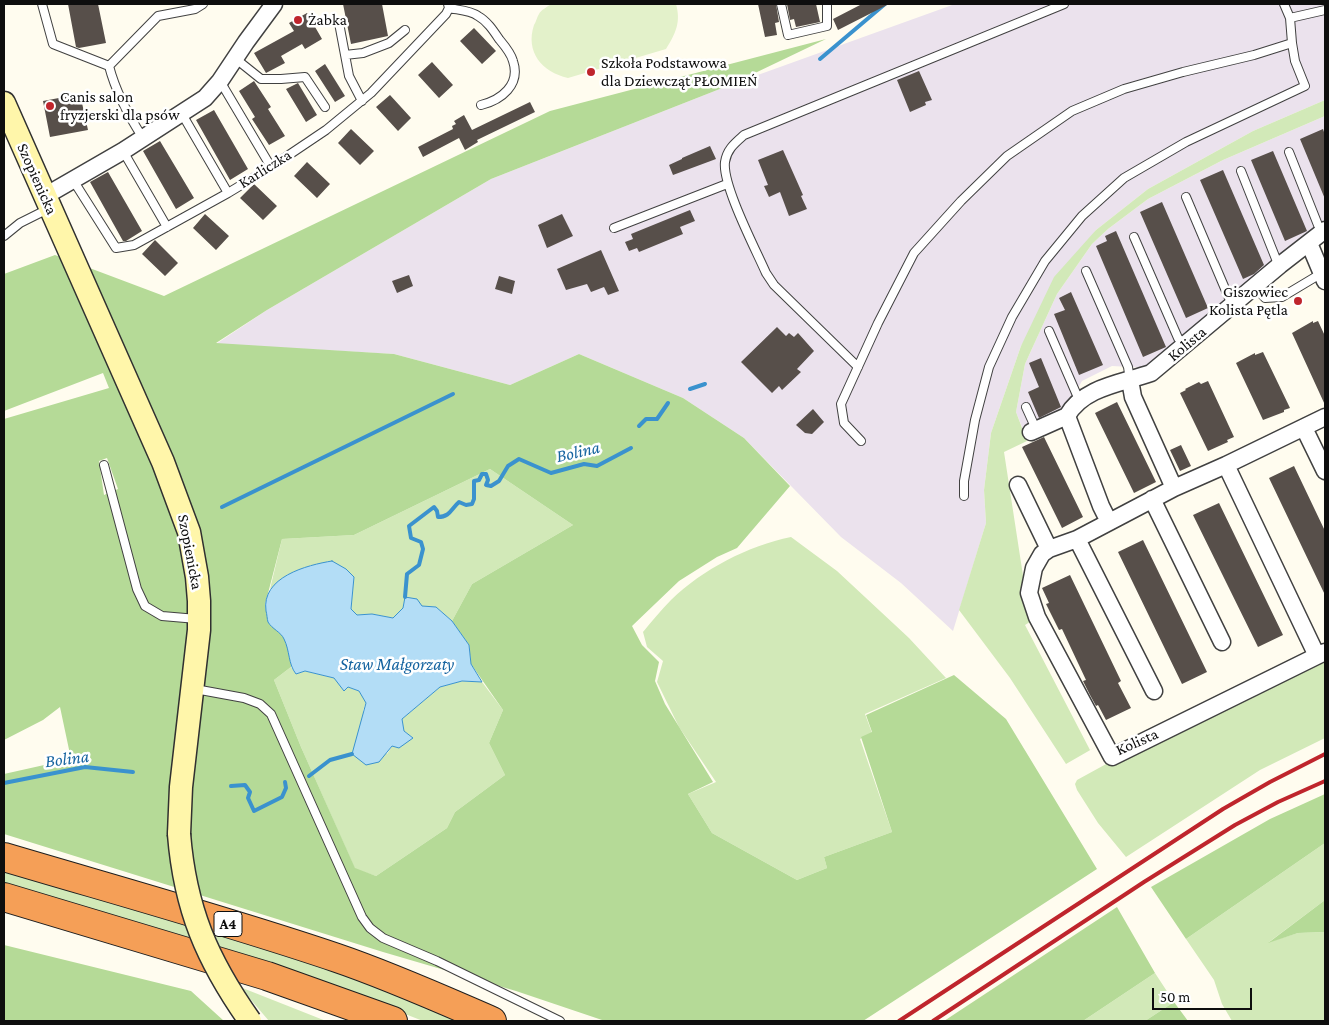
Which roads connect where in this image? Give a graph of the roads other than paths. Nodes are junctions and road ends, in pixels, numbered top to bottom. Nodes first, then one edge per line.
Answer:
1 (42, 4) edge
2 (202, 4) edge
3 (274, 4) edge
4 (780, 4) edge
5 (827, 4) edge
6 (1064, 4) edge
7 (1284, 4) edge
8 (448, 6) edge
9 (1325, 10) edge
10 (1290, 18) junction
11 (339, 23) dead end
12 (404, 30) dead end
13 (1292, 44) junction
14 (345, 55) junction
15 (236, 60) junction
16 (109, 66) junction
17 (220, 81) junction
18 (362, 101) junction
19 (4, 103) edge
20 (481, 104) dead end
21 (324, 107) dead end
22 (182, 114) junction
23 (143, 138) junction
24 (123, 151) junction
25 (1289, 152) dead end
26 (271, 167) junction
27 (1241, 171) dead end
28 (73, 180) junction
29 (727, 184) junction
30 (228, 192) junction
31 (1186, 197) dead end
32 (48, 202) junction
33 (167, 227) junction
34 (614, 228) dead end
35 (1324, 231) edge
36 (4, 236) edge
37 (1134, 237) dead end
38 (1309, 243) junction
39 (1280, 265) junction
40 (1086, 271) dead end
41 (1324, 277) edge
42 (1254, 287) junction
43 (1234, 304) junction
44 (1049, 331) dead end
45 (1185, 346) junction
46 (858, 367) junction
47 (1130, 380) junction
48 (1080, 400) junction
49 (1026, 407) dead end
50 (1067, 416) junction
51 (1325, 417) edge
52 (1304, 428) junction
53 (1033, 431) joint
54 (861, 441) dead end
55 (104, 465) dead end
56 (1226, 465) junction
57 (1325, 471) edge
58 (1018, 485) dead end
59 (1174, 488) junction
60 (964, 496) dead end
61 (1152, 499) junction
62 (1109, 522) junction
63 (1077, 539) junction
64 (1049, 549) junction
65 (199, 620) junction
66 (1222, 642) dead end
67 (1321, 654) edge
68 (193, 689) junction
69 (1154, 691) dead end
70 (4, 857) edge
71 (4, 897) edge
72 (250, 1021) edge
73 (393, 1021) edge
74 (492, 1021) edge
75 (560, 1021) edge

1 - 16 lane
2 - 16 lane
3 - 15 street
4 - 5 lane
6 - 29 lane
7 - 10 lane
8 - 18 lane, Karliczka
8 - 20 lane
9 - 10 lane
10 - 13 lane
11 - 14 lane
12 - 14 lane
13 - 46 lane
13 - 60 lane
14 - 18 lane
15 - 17 street
15 - 21 lane
16 - 23 lane
17 - 22 street
17 - 26 lane
18 - 26 lane, Karliczka
19 - 32 street, Szopienicka
22 - 23 street
22 - 30 lane
23 - 24 street
24 - 28 street
24 - 33 lane
25 - 35 lane
26 - 30 lane, Karliczka
27 - 39 lane
28 - 32 street
28 - 33 lane, Karliczka
29 - 34 lane
29 - 46 lane
30 - 33 lane, Karliczka
31 - 43 lane
32 - 36 lane
32 - 65 street, Szopienicka
35 - 38 street, Kolista
37 - 45 lane
38 - 39 street, Kolista
38 - 41 street
39 - 42 street, Kolista
40 - 47 lane
41 - 42 lane
42 - 43 street, Kolista
43 - 45 street, Kolista
44 - 48 lane
45 - 47 street, Kolista
46 - 54 lane
47 - 48 street, Kolista
47 - 59 street
48 - 50 street, Kolista
49 - 53 lane
50 - 53 street, Kolista
50 - 62 street
51 - 52 street
52 - 56 street
52 - 57 street
55 - 65 lane
56 - 59 street
56 - 67 street, Kolista
58 - 64 street
59 - 61 street
61 - 62 street
61 - 66 street
62 - 63 street
63 - 64 street
63 - 69 street
64 - 67 street, Kolista
65 - 68 street, Szopienicka
68 - 72 street, Szopienicka, bridge
68 - 75 lane
70 - 74 highway, A4
71 - 73 highway, A4

